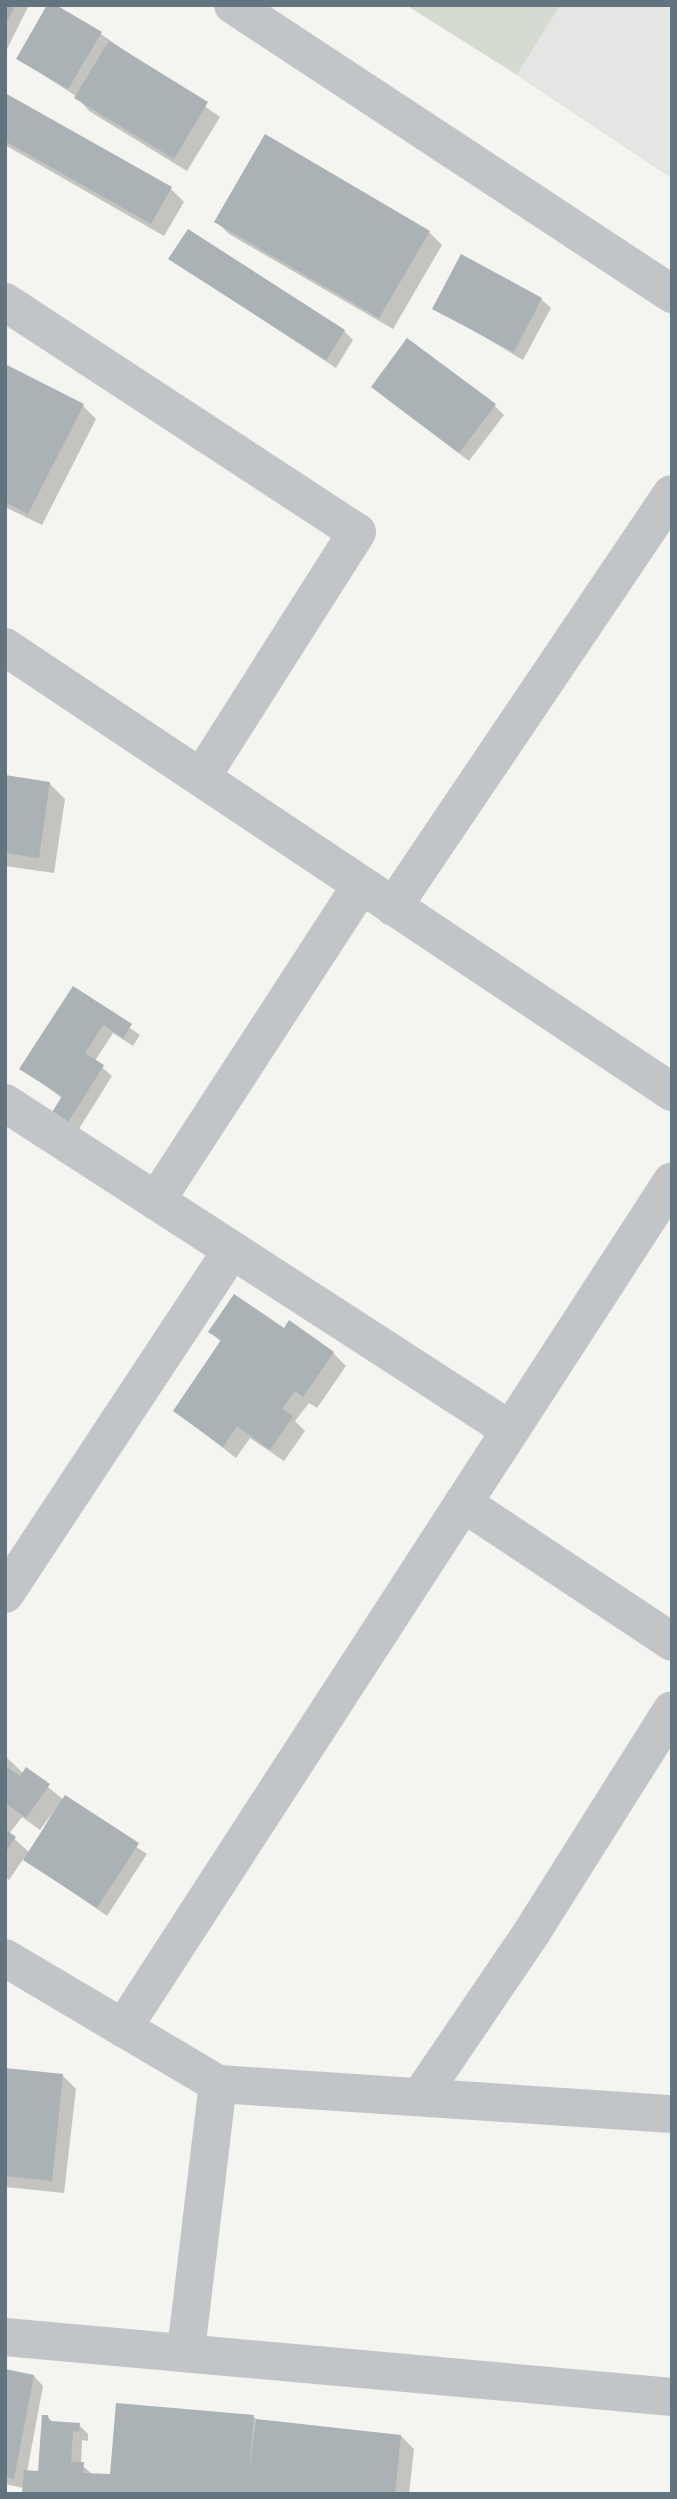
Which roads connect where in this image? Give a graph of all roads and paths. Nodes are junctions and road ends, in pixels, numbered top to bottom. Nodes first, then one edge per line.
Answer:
1 (233, 5) edge
2 (672, 294) edge
3 (5, 302) edge
4 (672, 494) edge
5 (5, 647) edge
6 (201, 778) junction
7 (361, 884) junction
8 (393, 907) junction
9 (672, 1093) edge
10 (5, 1103) edge
11 (672, 1181) edge
12 (156, 1201) junction
13 (232, 1250) junction
14 (510, 1430) junction
15 (463, 1503) junction
16 (5, 1594) edge
17 (672, 1642) edge
18 (672, 1710) edge
19 (5, 1958) edge
20 (122, 2028) junction
21 (218, 2084) junction
22 (420, 2097) junction
23 (672, 2114) edge
24 (5, 2337) edge
25 (186, 2351) junction
26 (672, 2397) edge

1 - 2 street
3 - 6 street
4 - 8 street
5 - 6 street
6 - 7 street
7 - 8 street
7 - 12 street
8 - 9 street
10 - 12 street
11 - 14 street
12 - 13 street
13 - 14 street
13 - 16 street
14 - 15 street
15 - 17 street
15 - 20 street
18 - 22 street
19 - 20 street
20 - 21 street
21 - 22 street
21 - 25 street
22 - 23 street
24 - 25 street
25 - 26 street

